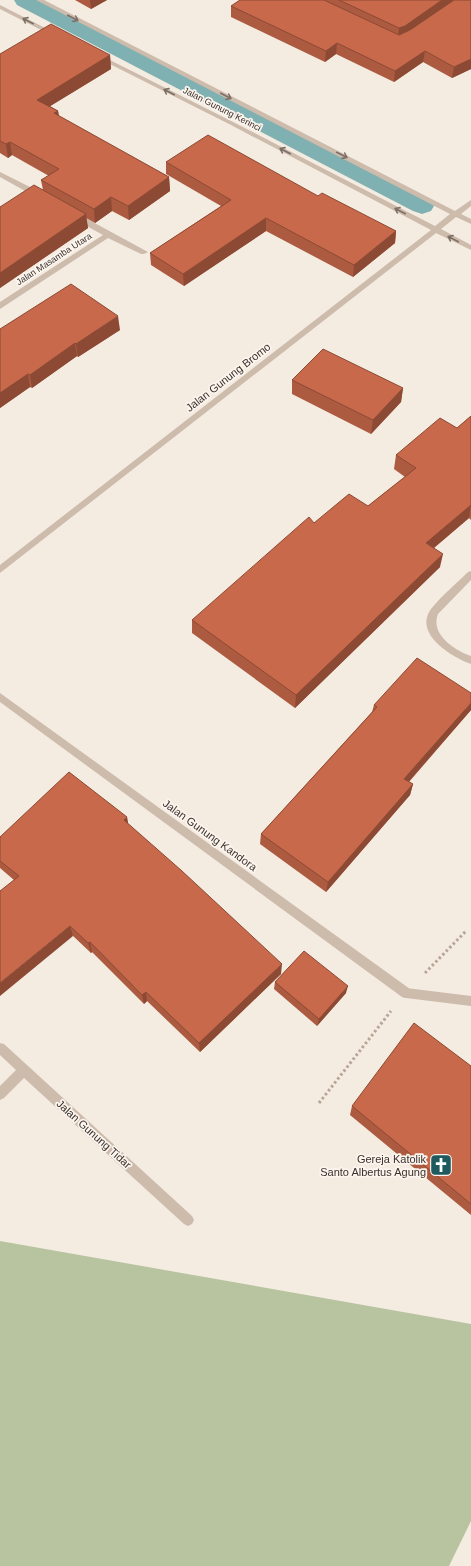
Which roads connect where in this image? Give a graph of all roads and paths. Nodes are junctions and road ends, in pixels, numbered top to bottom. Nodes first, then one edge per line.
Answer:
1 (38, 0) edge
2 (0, 7) edge
3 (64, 39) edge
4 (92, 53) edge
5 (0, 174) edge
6 (48, 201) edge
7 (471, 202) edge
8 (68, 212) edge
9 (456, 213) junction
10 (471, 222) edge
11 (435, 229) junction
12 (108, 235) junction
13 (471, 248) edge
14 (144, 252) dead end
15 (0, 306) edge
16 (0, 570) edge
17 (471, 574) edge
18 (471, 660) edge
19 (0, 697) edge
20 (466, 931) dead end
21 (406, 993) junction
22 (471, 1001) edge
23 (0, 1048) edge
24 (24, 1070) junction
25 (0, 1094) edge
26 (319, 1103) dead end
27 (188, 1220) dead end

1 -> 9 street, Jalan Gunung Kerinci
3 -> 2 street
11 -> 4 street, Jalan Gunung Kerinci
5 - 6 street
7 - 9 street, Jalan Gunung Bromo
8 - 12 street, Jalan Masamba Utara
9 - 10 street, Jalan Gunung Kerinci
9 - 11 street, Jalan Gunung Bromo
13 -> 11 street, Jalan Gunung Kerinci
11 - 16 street, Jalan Gunung Bromo
12 - 14 street
12 - 15 street, Jalan Masamba Utara
17 - 18 street
19 - 21 street, Jalan Gunung Kandora
20 - 21 path
21 - 22 street
21 - 26 path
23 - 24 street, Jalan Gunung Tidar
24 - 25 street
24 - 27 street, Jalan Gunung Tidar

